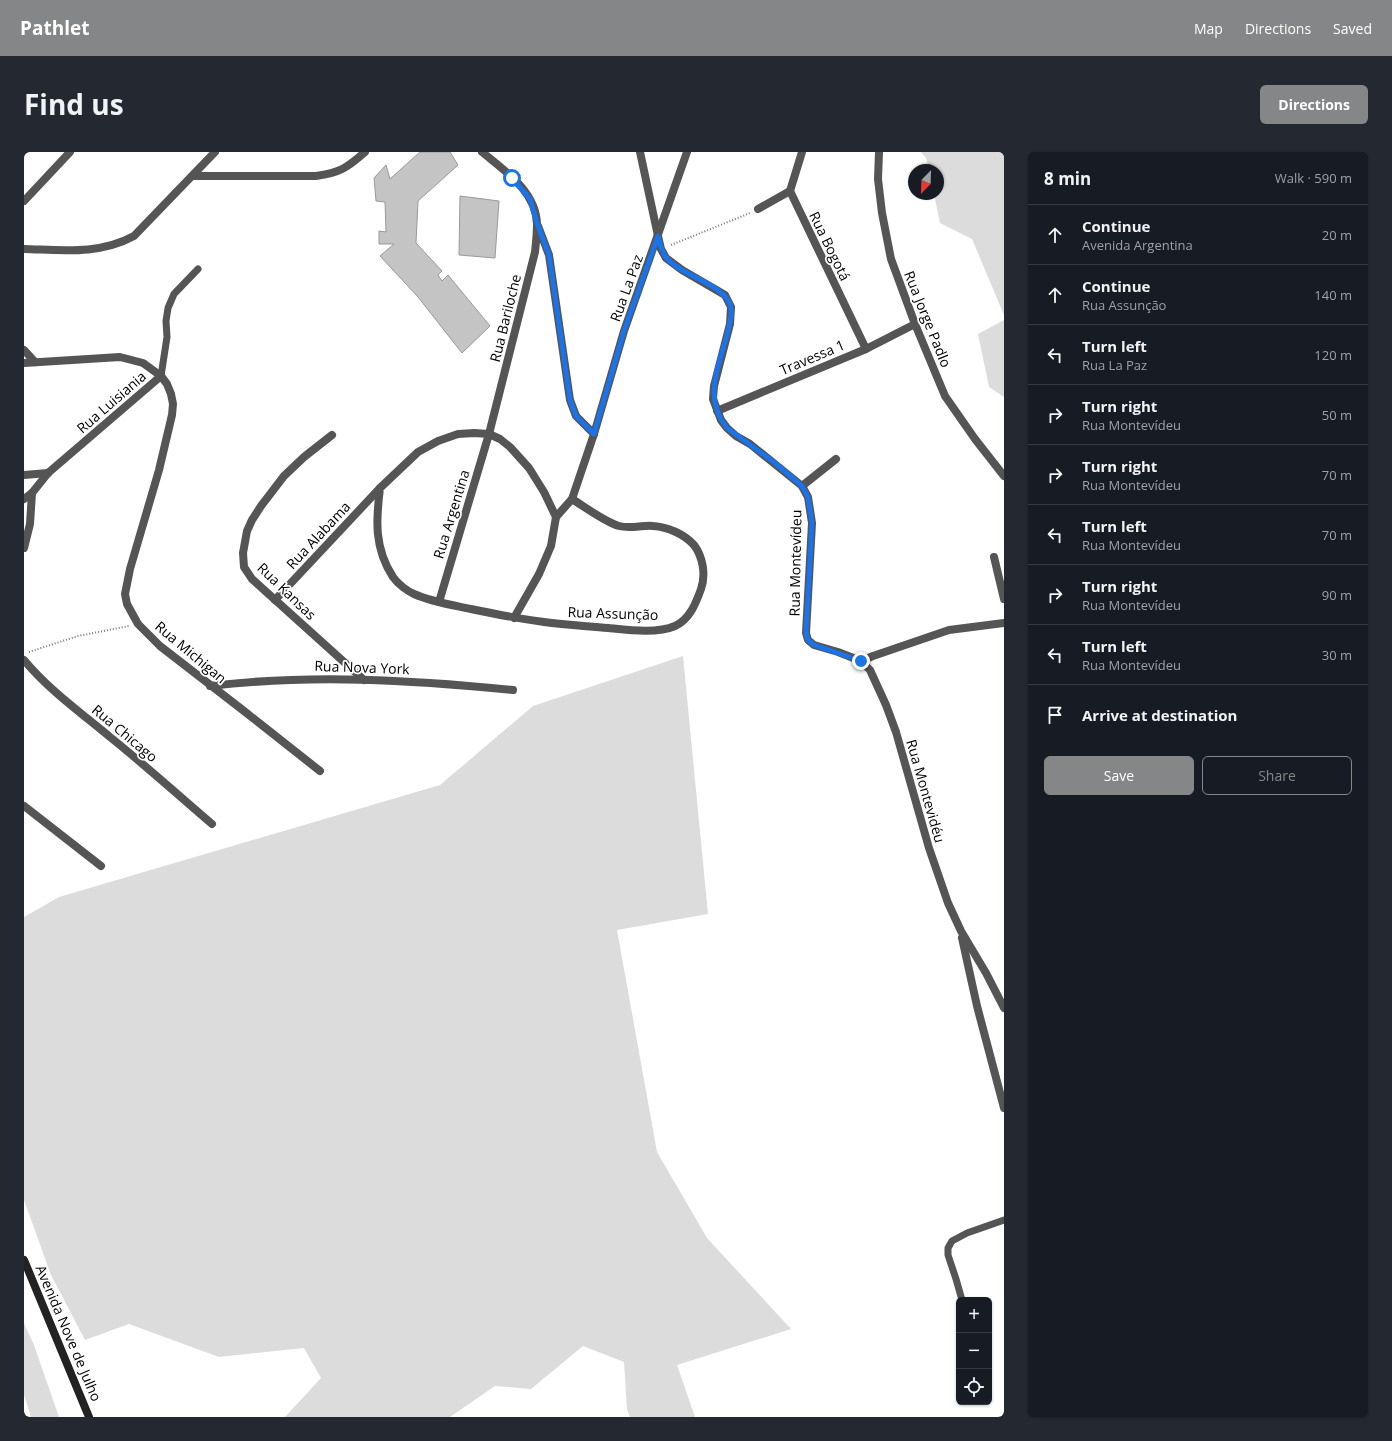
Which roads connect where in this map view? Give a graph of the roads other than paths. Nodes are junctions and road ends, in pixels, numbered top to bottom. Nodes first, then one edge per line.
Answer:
1 (70, 152) edge
2 (215, 152) edge
3 (365, 152) edge
4 (482, 152) edge
5 (640, 152) edge
6 (687, 152) edge
7 (802, 152) edge
8 (878, 152) edge
9 (193, 176) junction
10 (790, 191) junction
11 (24, 201) edge
12 (758, 209) road end
13 (537, 223) junction
14 (658, 236) junction
15 (24, 249) edge
16 (198, 269) dead end
17 (915, 324) junction
18 (866, 349) junction
19 (24, 350) edge
20 (36, 362) junction
21 (24, 363) edge
22 (161, 376) junction
23 (717, 411) junction
24 (489, 434) junction
25 (594, 434) junction
26 (332, 435) dead end
27 (836, 459) dead end
28 (48, 474) junction
29 (24, 475) edge
30 (1004, 476) edge
31 (802, 486) junction
32 (380, 488) junction
33 (32, 493) junction
34 (572, 499) junction
35 (24, 500) edge
36 (556, 518) junction
37 (24, 548) edge
38 (994, 557) dead end
39 (1004, 598) edge
40 (275, 600) junction
41 (439, 602) junction
42 (514, 618) junction
43 (1004, 623) edge
44 (24, 660) edge
45 (861, 661) junction
46 (364, 680) junction
47 (210, 686) junction
48 (513, 690) dead end
49 (320, 771) dead end
50 (24, 806) edge
51 (212, 824) dead end
52 (101, 866) dead end
53 (960, 931) junction
54 (1004, 1008) edge
55 (1004, 1108) edge
56 (1004, 1220) edge
57 (24, 1260) edge
58 (961, 1297) edge
59 (90, 1417) edge

1 - 11 street
2 - 9 street
3 - 9 street
4 - 13 street, Rua Bariloche
5 - 14 street, Rua Montevídeu
6 - 14 street, Rua La Paz
7 - 10 street
8 - 17 street, Rua Jorge Padlo
9 - 15 street
10 - 12 street
10 - 18 street, Rua Bogotá
13 - 24 street, Rua Bariloche
13 - 25 street
14 - 23 street, Rua Montevídeu
14 - 25 street, Rua La Paz
16 - 22 lane
17 - 18 street, Travessa 1
17 - 30 street, Rua Jorge Padlo
18 - 23 street, Travessa 1
19 - 20 street
20 - 21 street, Rua Luisiania
20 - 22 street, Rua Luisiania
22 - 28 street, Rua Luisiania
22 - 47 street, Rua Michigan
23 - 31 street, Rua Montevídeu
24 - 32 street, Rua Alabama
24 - 36 street
24 - 41 street, Rua Argentina
25 - 34 street
26 - 40 street, Rua Kansas
27 - 31 street
28 - 29 street
28 - 33 street, Rua Luisiania
31 - 45 street, Rua Montevídeu
32 - 40 street, Rua Alabama
32 - 41 street, Rua Assunção
33 - 35 street, Rua Luisiania
33 - 37 street
34 - 36 street
34 - 42 street, Rua Assunção
36 - 42 street
38 - 39 street
40 - 46 street, Rua Kansas
41 - 42 street, Rua Assunção
43 - 45 street
44 - 51 street, Rua Chicago
45 - 53 street, Rua Montevidéu
46 - 47 street, Rua Nova York
46 - 48 street, Rua Nova York
47 - 49 street, Rua Michigan
50 - 52 street
53 - 54 street, Rua Montevidéu
53 - 55 street, Rua Montevidéu
56 - 58 lane
57 - 59 main road, Avenida Nove de Julho

